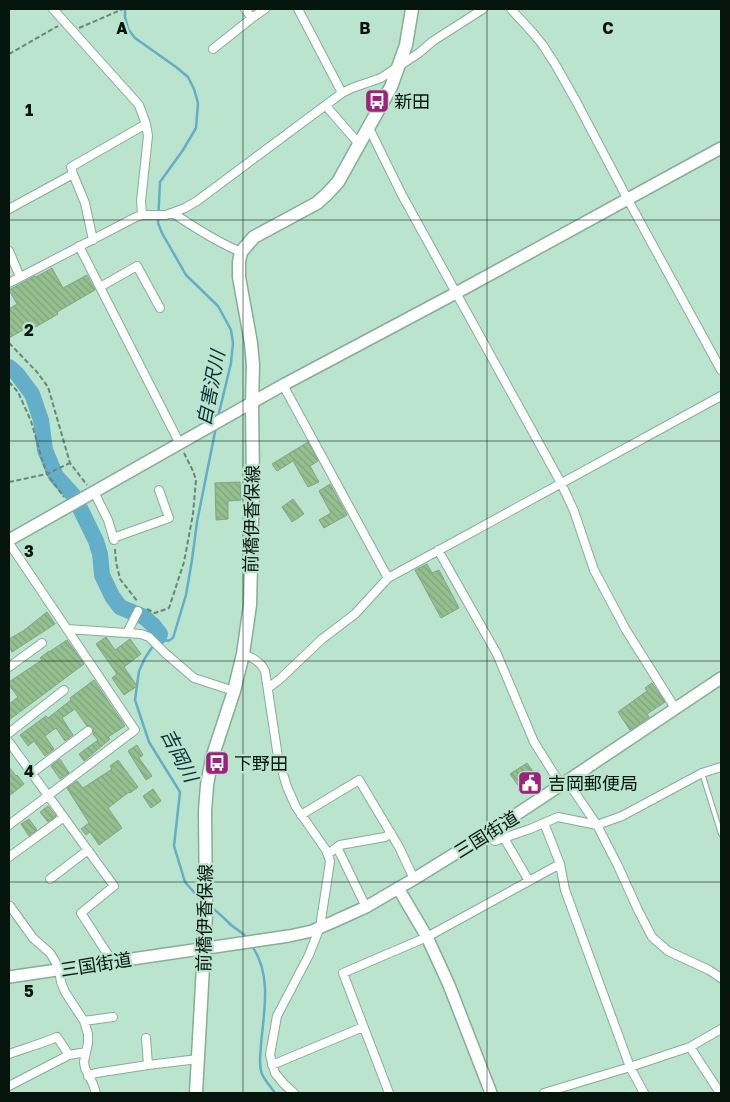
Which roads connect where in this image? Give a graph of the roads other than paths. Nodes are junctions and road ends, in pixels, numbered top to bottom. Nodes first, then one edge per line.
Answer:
1 (53, 9) edge
2 (245, 9) edge
3 (264, 9) edge
4 (298, 9) edge
5 (412, 9) edge
6 (483, 9) edge
7 (511, 9) edge
8 (252, 18) junction
9 (212, 49) dead end
10 (398, 68) junction
11 (342, 93) junction
12 (326, 106) junction
13 (146, 124) junction
14 (369, 128) junction
15 (360, 144) junction
16 (721, 148) edge
17 (73, 174) junction
18 (627, 198) junction
19 (9, 209) edge
20 (170, 214) junction
21 (145, 215) junction
22 (93, 240) junction
23 (79, 246) junction
24 (9, 251) edge
25 (241, 252) junction
26 (20, 277) junction
27 (9, 283) edge
28 (100, 287) junction
29 (456, 293) junction
30 (160, 308) dead end
31 (721, 370) edge
32 (283, 385) junction
33 (721, 396) edge
34 (252, 404) junction
35 (180, 444) junction
36 (561, 483) junction
37 (158, 490) dead end
38 (91, 494) junction
39 (9, 541) edge
40 (438, 550) junction
41 (388, 578) junction
42 (139, 608) road end
43 (67, 629) junction
44 (127, 633) junction
45 (42, 643) dead end
46 (243, 654) junction
47 (9, 667) edge
48 (721, 678) edge
49 (268, 688) junction
50 (64, 690) dead end
51 (234, 691) junction
52 (675, 708) junction
53 (88, 731) dead end
54 (9, 733) edge
55 (9, 742) edge
56 (721, 767) edge
57 (32, 773) junction
58 (702, 773) junction
59 (564, 783) junction
60 (48, 796) junction
61 (301, 815) junction
62 (64, 817) junction
63 (544, 824) junction
64 (9, 825) edge
65 (597, 825) junction
66 (391, 833) junction
67 (721, 834) edge
68 (485, 835) junction
69 (504, 838) junction
70 (337, 847) junction
71 (88, 850) junction
72 (328, 854) junction
73 (9, 857) edge
74 (560, 864) junction
75 (50, 878) dead end
76 (414, 879) junction
77 (529, 881) junction
78 (398, 888) junction
79 (10, 906) dead end
80 (366, 907) junction
81 (320, 927) junction
82 (428, 937) junction
83 (205, 949) junction
84 (112, 961) junction
85 (59, 970) junction
86 (9, 977) edge
87 (721, 978) edge
88 (113, 1017) dead end
89 (84, 1021) junction
90 (363, 1027) junction
91 (721, 1029) edge
92 (146, 1038) dead end
93 (690, 1047) junction
94 (86, 1052) junction
95 (9, 1054) edge
96 (69, 1056) junction
97 (198, 1059) junction
98 (148, 1065) junction
99 (272, 1065) junction
100 (630, 1067) junction
101 (88, 1076) junction
102 (9, 1086) edge
103 (96, 1093) edge
104 (196, 1093) edge
105 (294, 1093) edge
106 (389, 1093) edge
107 (491, 1093) edge
108 (544, 1093) edge
109 (644, 1093) edge
110 (720, 1093) edge

1 - 13 street
2 - 8 street
3 - 8 street
4 - 11 street
5 - 10 main road
6 - 10 street
7 - 18 street
8 - 9 street
10 - 11 street
10 - 14 main road
11 - 12 street
12 - 15 street
12 - 20 street
13 - 17 street
13 - 21 street
14 - 15 main road
14 - 29 street
15 - 25 main road
16 - 18 street
17 - 19 street
17 - 22 street
18 - 29 street
18 - 31 street
20 - 21 street
20 - 25 street
21 - 22 street
22 - 23 street
23 - 26 street
23 - 28 street
24 - 26 street
25 - 34 main road, 前橋伊香保線
26 - 27 street
28 - 30 street
28 - 35 street
29 - 32 street
29 - 36 street
32 - 34 street
32 - 41 street
33 - 36 street
34 - 35 street
34 - 46 main road, 前橋伊香保線
35 - 38 street
36 - 40 street
36 - 52 street
37 - 38 street
38 - 39 street
39 - 43 street
40 - 41 street
40 - 59 street
41 - 49 street
42 - 44 street
43 - 44 street
43 - 60 street
44 - 51 street
45 - 47 street
46 - 49 street
46 - 51 main road, 前橋伊香保線
48 - 52 street, 三国街道
49 - 61 street
50 - 54 street
51 - 83 main road, 前橋伊香保線
52 - 59 street, 三国街道
53 - 57 street
55 - 57 street
56 - 58 street
57 - 60 street
58 - 65 street
58 - 67 lane
59 - 65 street
59 - 68 street, 三国街道
60 - 62 street
60 - 64 street
61 - 66 street
61 - 72 street
62 - 71 street
62 - 73 street
63 - 65 street
63 - 69 street
63 - 74 street
65 - 87 street
66 - 70 street
66 - 76 street
68 - 69 street
68 - 76 street, 三国街道
69 - 77 street
70 - 72 street
70 - 80 street
71 - 75 street
71 - 84 street
72 - 81 street
74 - 77 street
74 - 100 street
76 - 78 street, 三国街道
77 - 82 street
78 - 80 street, 三国街道
78 - 82 street
79 - 85 street
80 - 81 street, 三国街道
81 - 83 street, 三国街道
81 - 99 street
82 - 90 street
82 - 107 street
83 - 84 street, 三国街道
83 - 97 main road, 前橋伊香保線
84 - 85 street, 三国街道
85 - 86 street, 三国街道
85 - 89 street
88 - 89 street
89 - 94 street
90 - 99 street
90 - 106 street
91 - 93 street
92 - 98 street
93 - 100 street
93 - 110 street
94 - 96 street
94 - 101 street
95 - 96 street
96 - 102 street
97 - 98 street
97 - 104 main road, 前橋伊香保線
98 - 101 street
99 - 105 street
100 - 108 street
100 - 109 street
101 - 103 street

